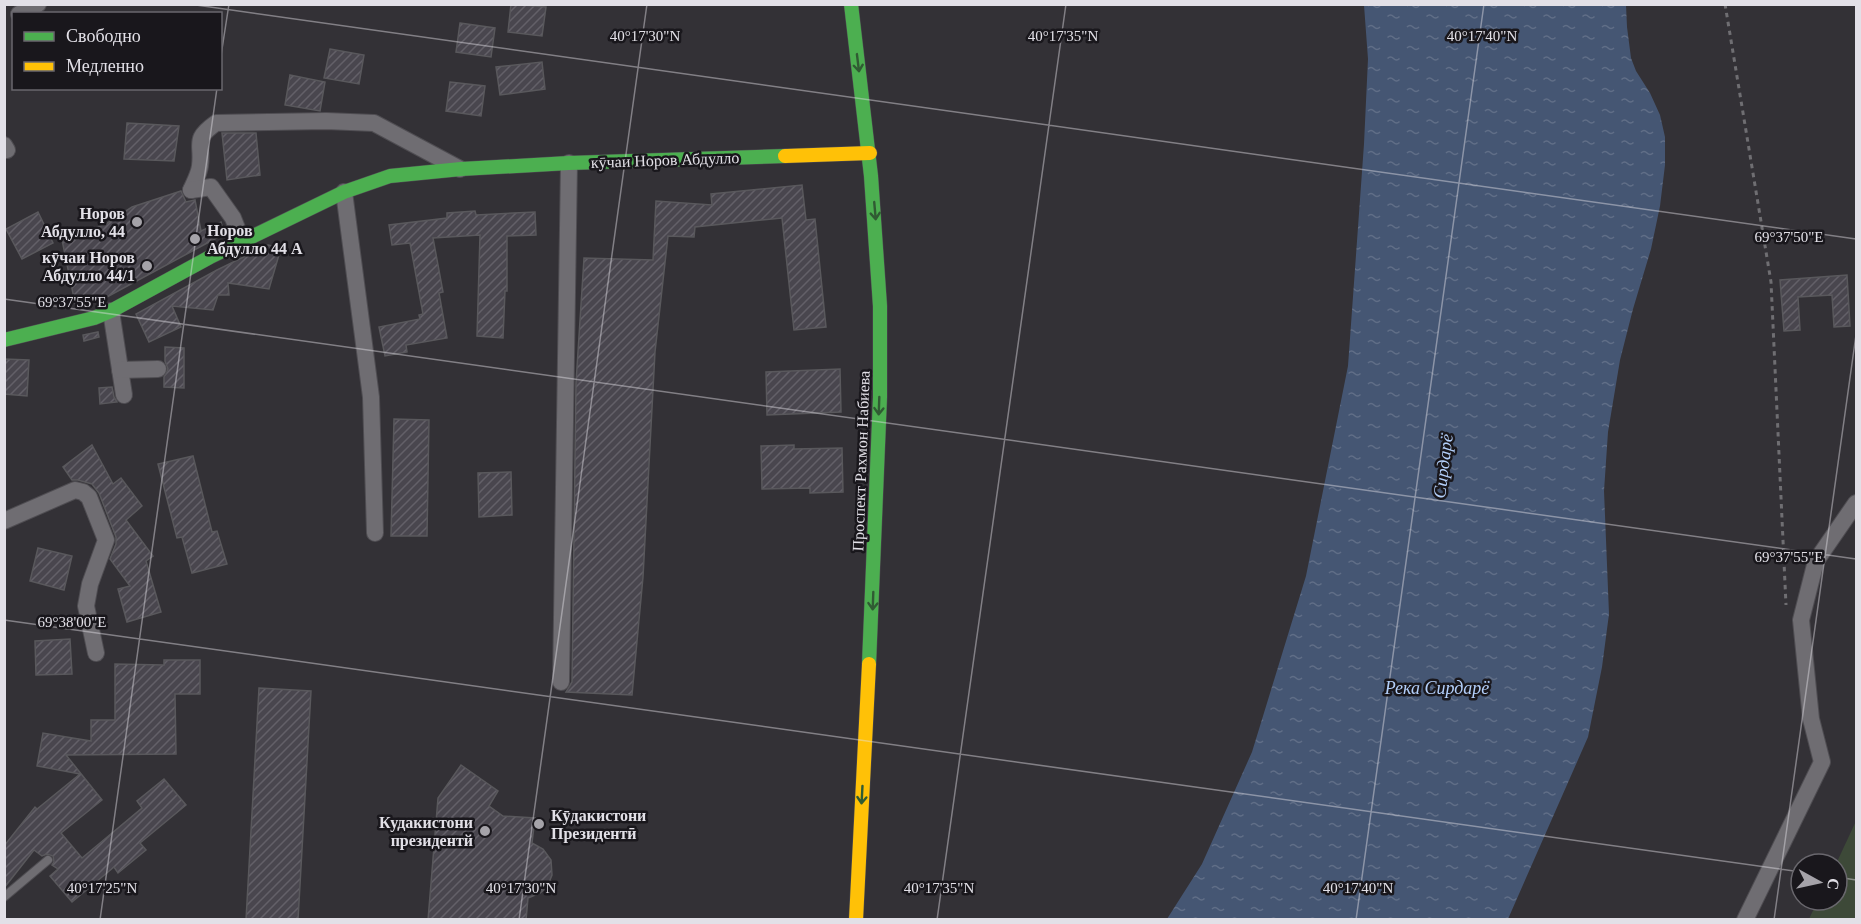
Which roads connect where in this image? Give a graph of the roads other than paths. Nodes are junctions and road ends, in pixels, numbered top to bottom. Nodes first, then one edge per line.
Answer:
1 (39, 4) edge
2 (851, 4) edge
3 (864, 4) edge
4 (24, 12) edge
5 (867, 27) dead end
6 (870, 153) junction
7 (569, 164) junction
8 (461, 170) junction
9 (344, 192) junction
10 (242, 241) junction
11 (892, 287) dead end
12 (111, 311) junction
13 (4, 340) edge
14 (158, 369) dead end
15 (120, 370) junction
16 (124, 395) dead end
17 (1857, 503) edge
18 (4, 521) edge
19 (375, 533) dead end
20 (885, 614) dead end
21 (96, 653) dead end
22 (561, 682) dead end
23 (48, 860) dead end
24 (4, 897) edge
25 (856, 920) edge
26 (1745, 920) edge

1 - 4 street
2 -> 6 main road, Проспект Рахмон Набиева
3 - 5 main road
6 - 7 main road, кӯчаи Норов Абдулло
6 -> 25 main road, Проспект Рахмон Набиева
7 - 8 main road, кӯчаи Норов Абдулло
7 - 22 street
8 - 9 main road, кӯчаи Норов Абдулло
8 - 10 street
9 - 10 main road, кӯчаи Норов Абдулло
9 - 19 street
10 - 12 main road, кӯчаи Норов Абдулло
11 - 20 main road, Проспект Рахмон Набиева
12 - 13 main road, кӯчаи Норов Абдулло
12 - 15 street
14 - 15 street
15 - 16 street
17 - 26 street
18 - 21 street
23 - 24 lane

